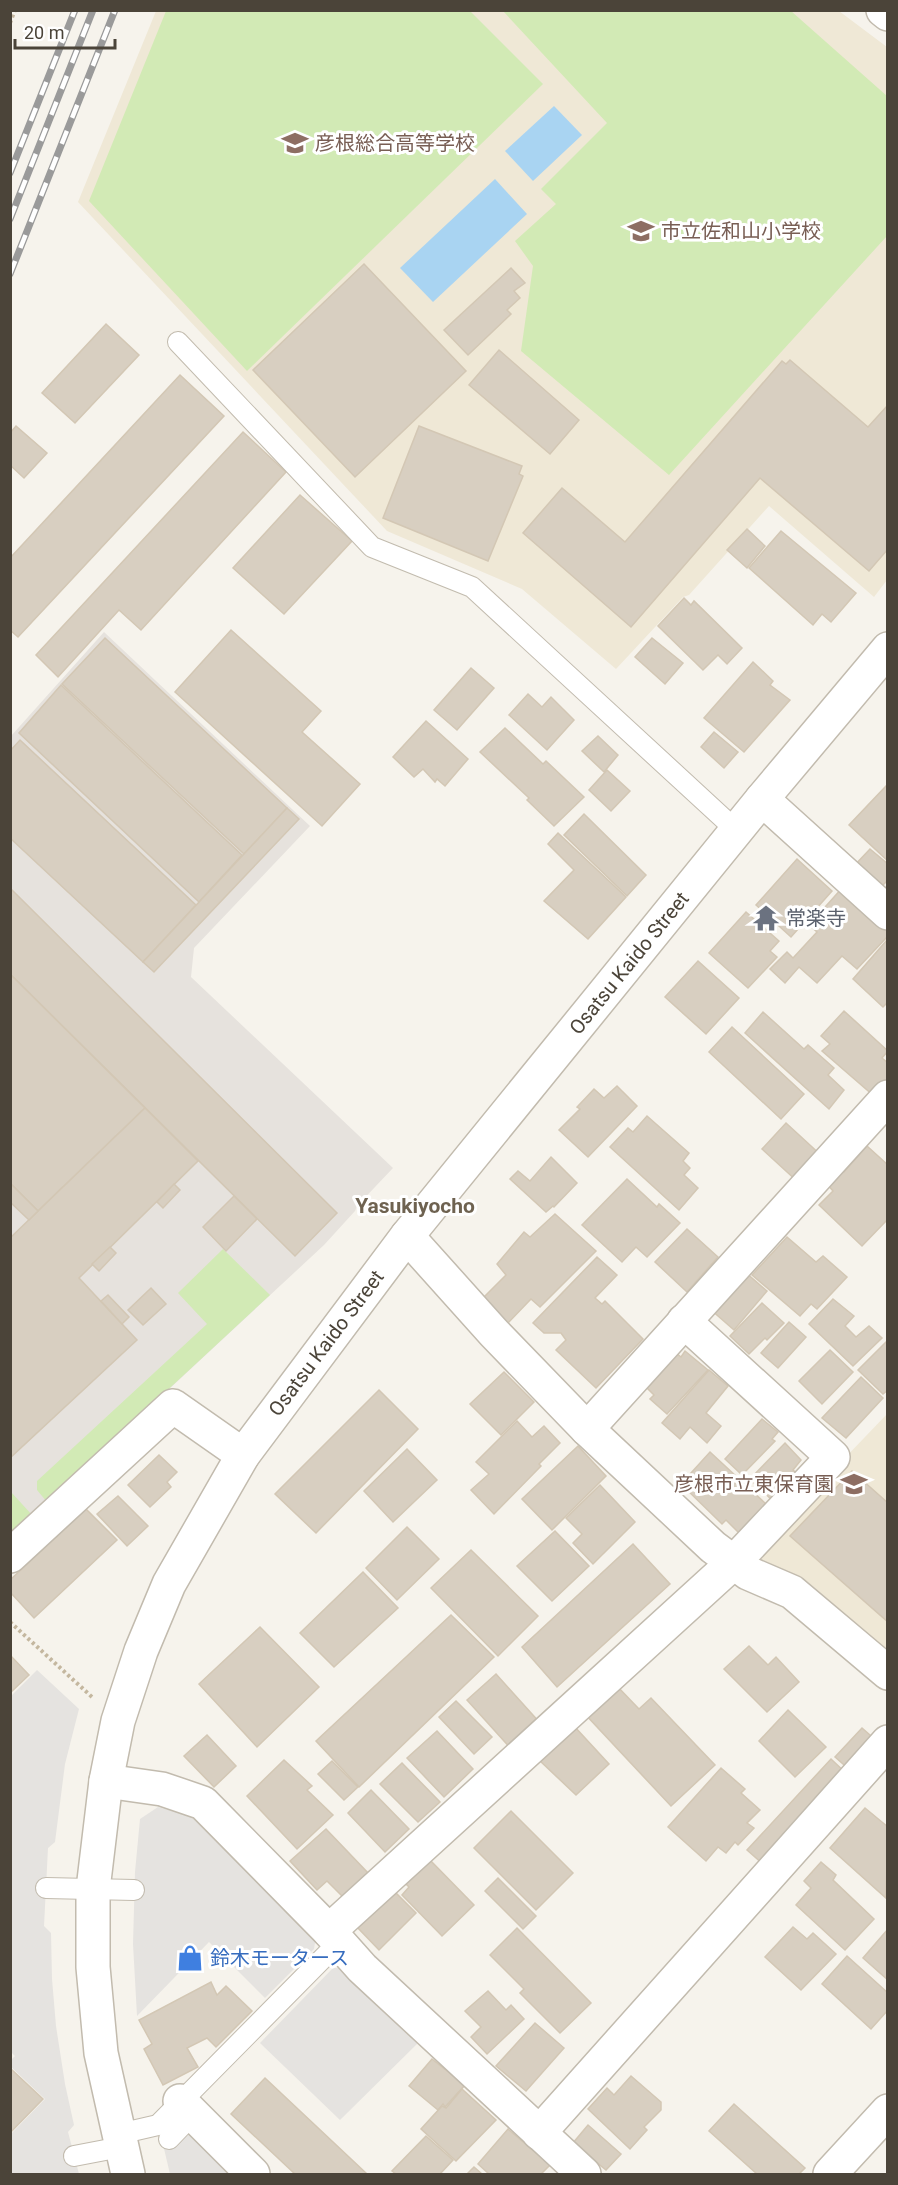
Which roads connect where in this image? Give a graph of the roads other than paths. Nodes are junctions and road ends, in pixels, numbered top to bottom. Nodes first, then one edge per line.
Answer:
1 (883, 10) edge
2 (887, 14) edge
3 (178, 342) dead end
4 (888, 649) edge
5 (762, 799) junction
6 (737, 831) junction
7 (883, 901) edge
8 (888, 1097) edge
9 (407, 1236) junction
10 (684, 1321) junction
11 (587, 1429) junction
12 (243, 1455) junction
13 (10, 1556) edge
14 (733, 1563) junction
15 (888, 1673) edge
16 (888, 1742) edge
17 (106, 1781) junction
18 (46, 1888) dead end
19 (93, 1888) junction
20 (134, 1890) dead end
21 (334, 1937) junction
22 (187, 2108) junction
23 (888, 2111) edge
24 (539, 2133) junction
25 (170, 2139) dead end
26 (122, 2152) edge
27 (74, 2156) dead end
28 (253, 2175) edge
29 (584, 2175) edge
30 (830, 2175) edge

1 - 2 street
3 - 6 lane
4 - 5 street, Osatsu Kaido Street
5 - 6 street, Osatsu Kaido Street
5 - 7 street
6 - 9 street, Osatsu Kaido Street
8 - 10 street
9 - 11 street
9 - 12 street, Osatsu Kaido Street
10 - 11 street
10 - 14 street
11 - 14 street
12 - 13 street
12 - 17 street, Osatsu Kaido Street
14 - 15 street
14 - 21 street
16 - 24 street
17 - 19 street, Osatsu Kaido Street
17 - 21 street
18 - 19 lane
19 - 20 lane
19 - 26 street, Osatsu Kaido Street
21 - 22 lane
21 - 24 street
22 - 25 lane
22 - 26 lane
22 - 28 street
23 - 30 street
24 - 29 street
26 - 27 lane

